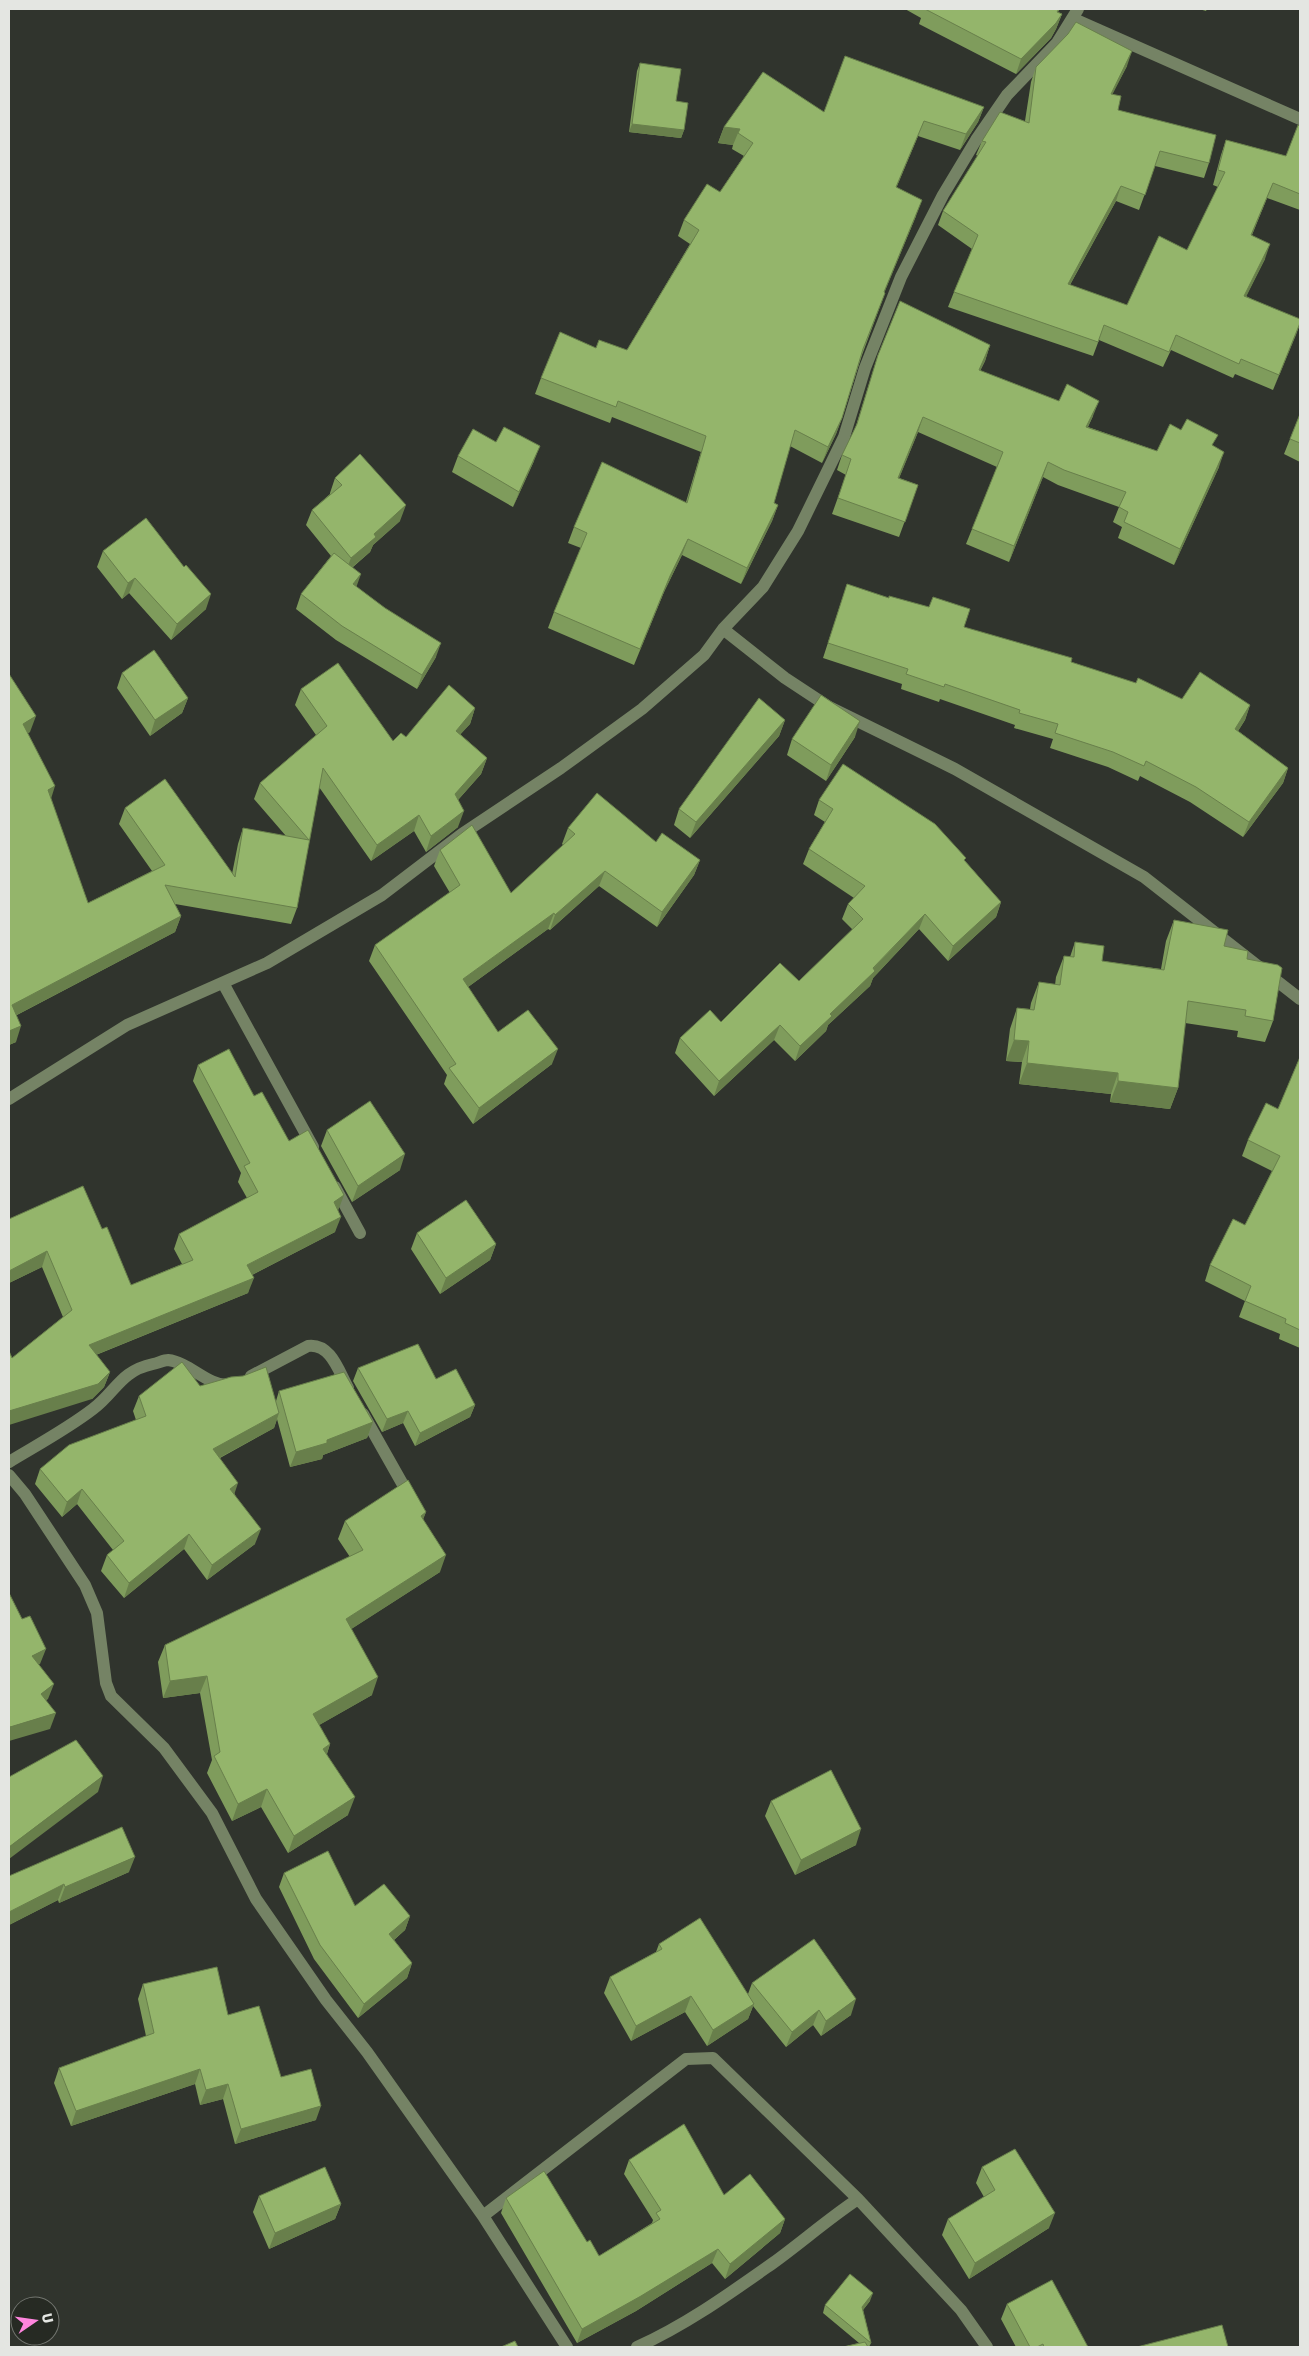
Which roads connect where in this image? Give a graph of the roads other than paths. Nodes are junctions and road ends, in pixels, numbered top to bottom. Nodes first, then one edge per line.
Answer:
1 (1076, 14) edge
2 (1300, 119) edge
3 (723, 629) junction
4 (223, 983) junction
5 (1300, 999) edge
6 (9, 1099) edge
7 (318, 1156) edge
8 (327, 1173) edge
9 (360, 1234) dead end
10 (9, 1462) edge
11 (9, 1475) edge
12 (418, 1511) edge
13 (858, 2200) junction
14 (483, 2216) junction
15 (567, 2347) edge
16 (637, 2347) edge
17 (986, 2347) edge

1 - 2 street
1 - 3 street
3 - 4 street
3 - 5 street
4 - 6 street
4 - 7 street
8 - 9 street
10 - 12 street
11 - 14 street
13 - 14 street
13 - 16 street
13 - 17 street
14 - 15 street

